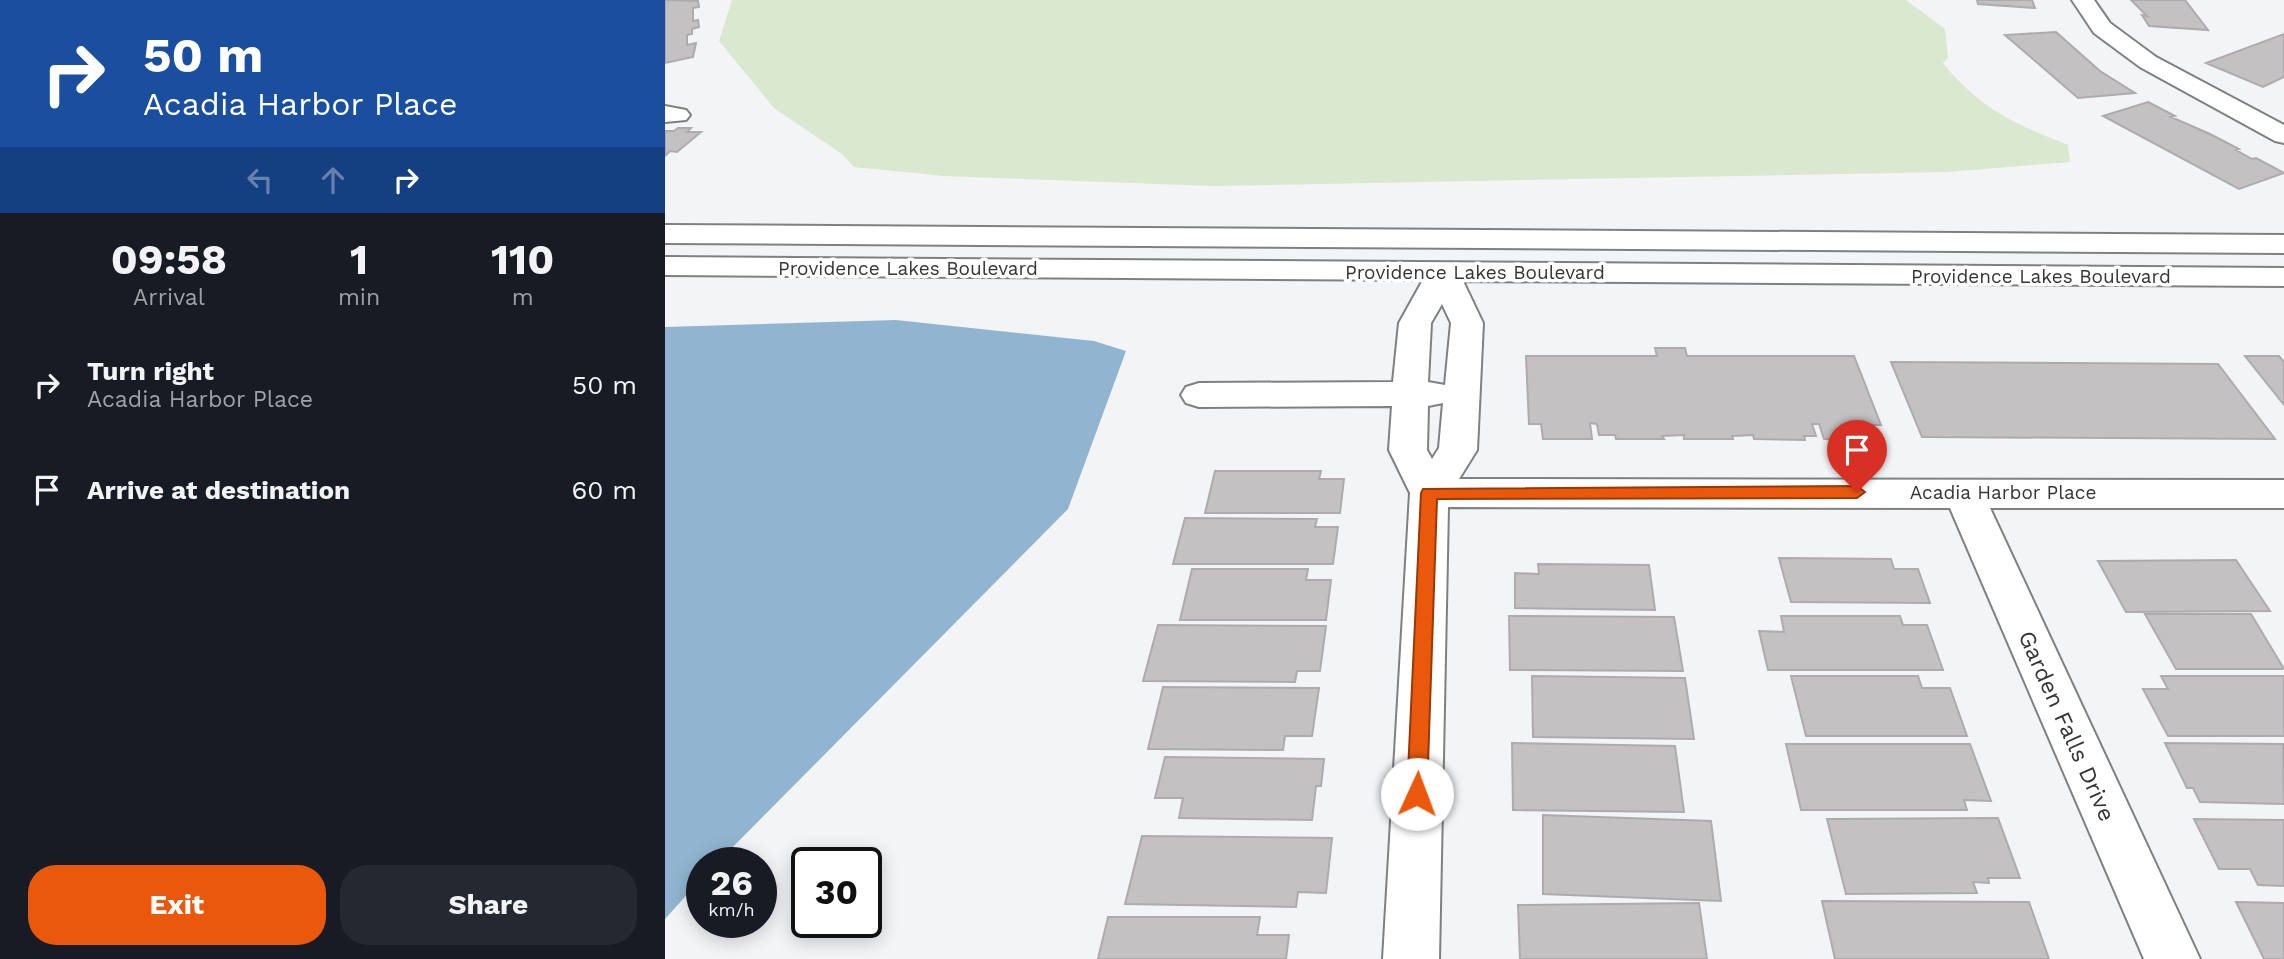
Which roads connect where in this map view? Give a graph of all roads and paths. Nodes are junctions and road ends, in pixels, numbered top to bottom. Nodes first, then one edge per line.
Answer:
1 (2083, 0) edge
2 (2280, 129) edge
3 (665, 234) edge
4 (2284, 244) edge
5 (1444, 256) junction
6 (665, 266) edge
7 (2284, 277) edge
8 (1410, 394) junction
9 (1460, 394) junction
10 (1199, 395) dead end
11 (1963, 492) junction
12 (1429, 493) junction
13 (2284, 494) edge
14 (1411, 959) edge
15 (2172, 959) edge

1 - 2 street
3 - 5 street, Providence Lakes Boulevard
4 - 5 street, Providence Lakes Boulevard
5 - 6 street, Providence Lakes Boulevard
5 - 7 street, Providence Lakes Boulevard
5 - 8 street
5 - 9 street
8 - 9 street
8 - 10 street
8 - 12 street
9 - 12 street
11 - 12 street, Acadia Harbor Place
11 - 13 street, Acadia Harbor Place
11 - 15 street, Garden Falls Drive
12 - 14 street

